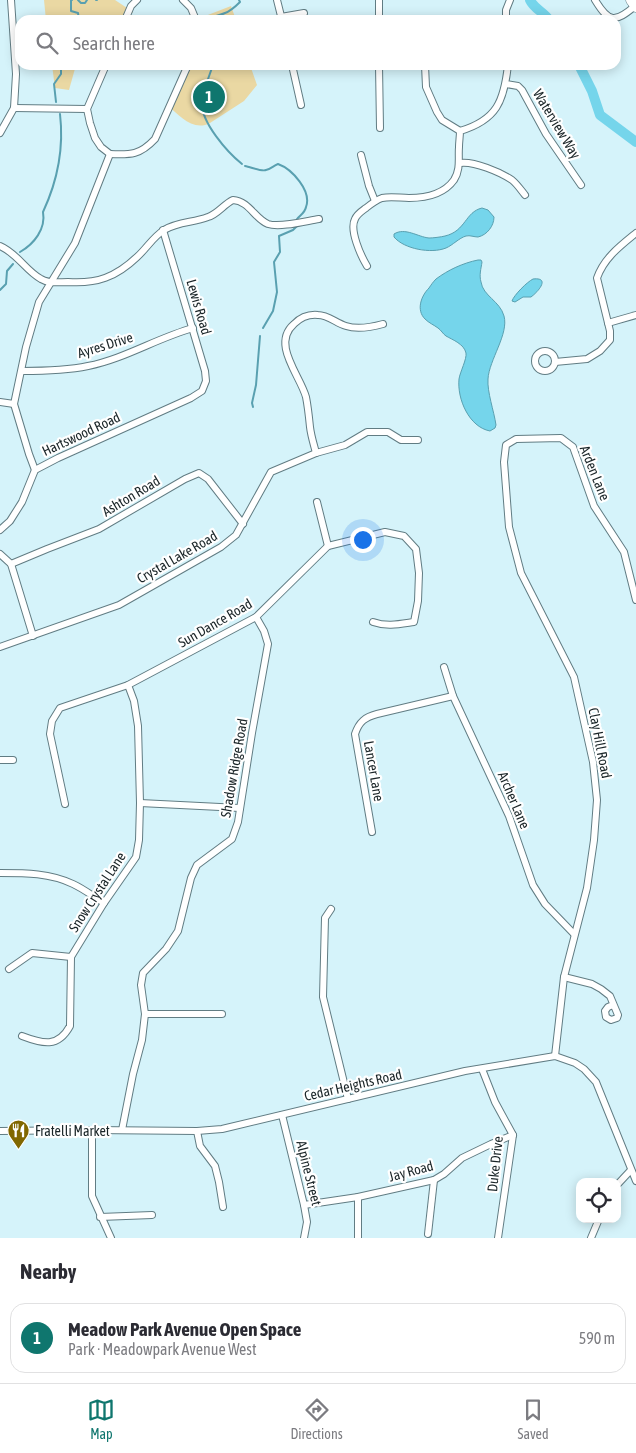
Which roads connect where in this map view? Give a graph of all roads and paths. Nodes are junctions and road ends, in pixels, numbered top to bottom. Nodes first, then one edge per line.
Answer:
1 (11, 0) edge
2 (137, 0) edge
3 (183, 0) edge
4 (277, 0) edge
5 (379, 0) edge
6 (510, 0) edge
7 (595, 0) edge
8 (631, 0) edge
9 (636, 7) edge
10 (304, 13) dead end
11 (127, 15) edge
12 (194, 15) edge
13 (280, 15) edge
14 (296, 15) edge
15 (379, 15) edge
16 (506, 15) edge
17 (607, 15) edge
18 (621, 17) edge
19 (15, 59) edge
20 (16, 70) edge
21 (104, 70) edge
22 (186, 70) edge
23 (293, 70) edge
24 (379, 70) edge
25 (425, 70) edge
26 (507, 70) edge
27 (506, 84) junction
28 (301, 105) dead end
29 (14, 108) junction
30 (87, 109) junction
31 (380, 128) dead end
32 (460, 131) junction
33 (0, 133) edge
34 (110, 154) junction
35 (361, 155) dead end
36 (460, 163) junction
37 (581, 185) dead end
38 (525, 195) dead end
39 (375, 201) junction
40 (319, 219) dead end
41 (163, 230) junction
42 (636, 233) edge
43 (0, 246) edge
44 (367, 266) dead end
45 (51, 282) junction
46 (636, 315) edge
47 (608, 323) junction
48 (383, 324) dead end
49 (193, 328) junction
50 (555, 362) dead end
51 (22, 371) junction
52 (202, 392) joint
53 (0, 402) edge
54 (14, 404) junction
55 (418, 440) dead end
56 (506, 445) joint
57 (316, 453) junction
58 (35, 470) junction
59 (318, 502) dead end
60 (244, 524) junction
61 (0, 530) edge
62 (328, 546) junction
63 (0, 554) edge
64 (11, 564) junction
65 (636, 600) edge
66 (256, 617) junction
67 (373, 622) dead end
68 (33, 636) junction
69 (0, 648) edge
70 (444, 667) dead end
71 (128, 685) junction
72 (453, 696) junction
73 (0, 760) edge
74 (13, 760) dead end
75 (140, 803) junction
76 (65, 804) dead end
77 (240, 808) junction
78 (372, 832) dead end
79 (0, 873) edge
80 (104, 903) junction
81 (331, 909) dead end
82 (574, 934) junction
83 (71, 957) junction
84 (9, 969) dead end
85 (564, 977) junction
86 (613, 1005) dead end
87 (145, 1014) junction
88 (222, 1014) dead end
89 (22, 1036) dead end
90 (555, 1056) junction
91 (482, 1068) junction
92 (348, 1099) junction
93 (282, 1115) junction
94 (92, 1130) junction
95 (122, 1130) junction
96 (0, 1131) edge
97 (197, 1131) junction
98 (513, 1135) junction
99 (631, 1170) junction
100 (434, 1180) junction
101 (621, 1181) edge
102 (636, 1181) edge
103 (358, 1197) junction
104 (304, 1205) junction
105 (224, 1207) dead end
106 (152, 1215) dead end
107 (100, 1217) junction
108 (597, 1223) edge
109 (428, 1234) dead end
110 (111, 1238) edge
111 (304, 1238) edge
112 (358, 1238) edge
113 (498, 1238) edge
114 (591, 1238) edge

1 - 19 street
2 - 11 street
3 - 12 street
4 - 13 street
5 - 15 street
6 - 16 street
7 - 17 street
8 - 9 main road
9 - 18 street
10 - 14 street
20 - 29 street
21 - 30 street
22 - 34 street
23 - 28 street
24 - 31 street
25 - 32 street
26 - 27 street
27 - 32 street
27 - 37 street, Waterview Way
29 - 30 street
29 - 33 street
30 - 34 street
32 - 36 street
34 - 45 street
35 - 39 street
36 - 38 street
36 - 39 street
39 - 44 street
40 - 41 street
41 - 45 street
41 - 49 street, Lewis Road
42 - 47 street
43 - 45 street
45 - 51 street
46 - 47 street
47 - 50 street
48 - 57 street
49 - 51 street, Ayres Drive
49 - 52 street, Lewis Road
51 - 54 street
52 - 58 street, Hartswood Road
53 - 54 street
54 - 58 street
55 - 57 street, Crystal Lake Road
56 - 65 street, Arden Lane
56 - 82 street, Clay Hill Road
57 - 60 street, Crystal Lake Road
58 - 61 street, Hartswood Road
59 - 62 street
60 - 64 street, Ashton Road
60 - 68 street, Crystal Lake Road
62 - 66 street, Sun Dance Road
62 - 67 street
63 - 64 street
64 - 68 street
66 - 71 street, Sun Dance Road
66 - 77 street, Shadow Ridge Road
68 - 69 street, Crystal Lake Road
70 - 72 street, Archer Lane
71 - 75 street, Snow Crystal Lane
71 - 76 street, Sun Dance Road
72 - 78 street, Lancer Lane
72 - 82 street, Archer Lane
73 - 74 street
75 - 77 street
75 - 80 street, Snow Crystal Lane
77 - 87 street, Shadow Ridge Road
79 - 80 street
80 - 83 street, Snow Crystal Lane
81 - 92 street
82 - 85 street, Clay Hill Road
83 - 84 street
83 - 89 street
85 - 86 street
85 - 90 street, Clay Hill Road
87 - 88 street
87 - 95 street, Shadow Ridge Road
90 - 91 street, Cedar Heights Road
90 - 99 street
91 - 92 street, Cedar Heights Road
91 - 98 street, Duke Drive
92 - 93 street, Cedar Heights Road
93 - 97 street, Cedar Heights Road
93 - 104 street, Alpine Street
94 - 95 street, Cedar Heights Road
94 - 96 street, Cedar Heights Road
94 - 107 street
95 - 97 street, Cedar Heights Road
97 - 105 street
98 - 100 street, Jay Road
98 - 113 street, Duke Drive
99 - 101 street
99 - 102 street
100 - 103 street, Jay Road
100 - 109 street
103 - 104 street, Jay Road
103 - 112 street
104 - 111 street, Alpine Street
106 - 107 street
107 - 110 street
108 - 114 street

